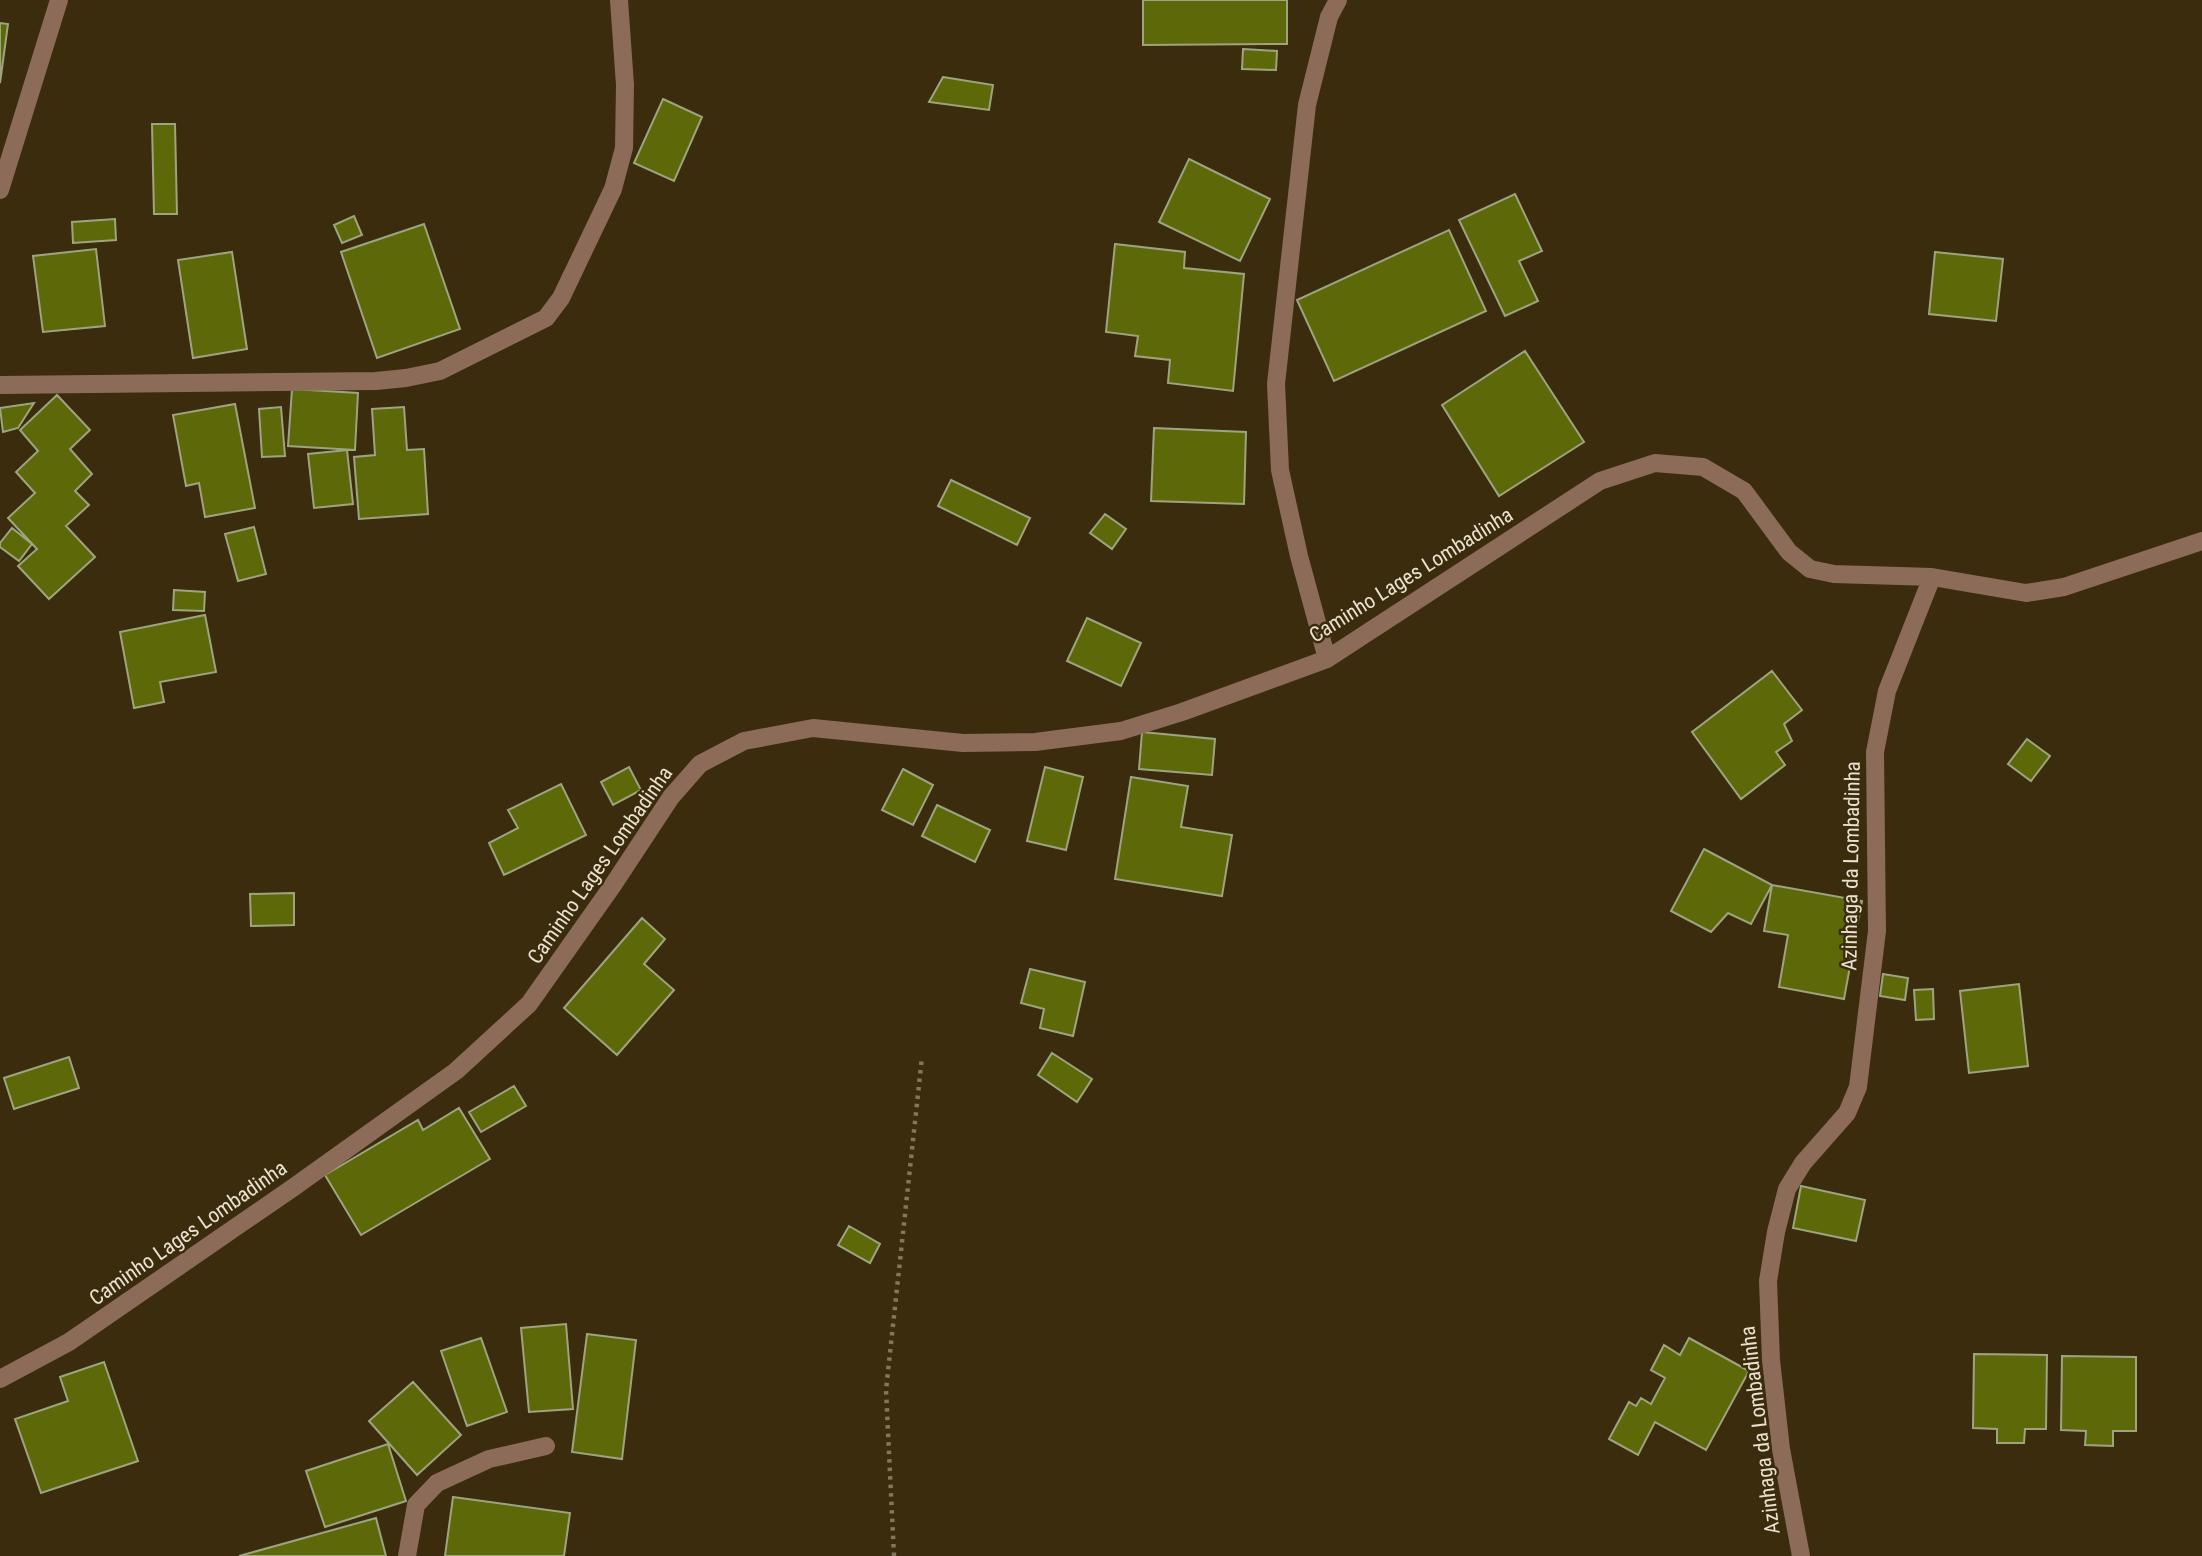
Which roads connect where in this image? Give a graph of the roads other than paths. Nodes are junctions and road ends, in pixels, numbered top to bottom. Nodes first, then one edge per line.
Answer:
1 (59, 0) edge
2 (619, 0) edge
3 (1338, 0) edge
4 (0, 190) edge
5 (0, 385) edge
6 (2202, 541) edge
7 (1932, 577) junction
8 (1327, 659) junction
9 (0, 1379) edge
10 (546, 1446) dead end
11 (407, 1556) edge
12 (1801, 1556) edge

1 - 4 street
2 - 5 street
3 - 8 street
6 - 7 street, Caminho Lages Lombadinha
7 - 8 street, Caminho Lages Lombadinha
7 - 12 street, Azinhaga da Lombadinha
8 - 9 street, Caminho Lages Lombadinha
10 - 11 street

